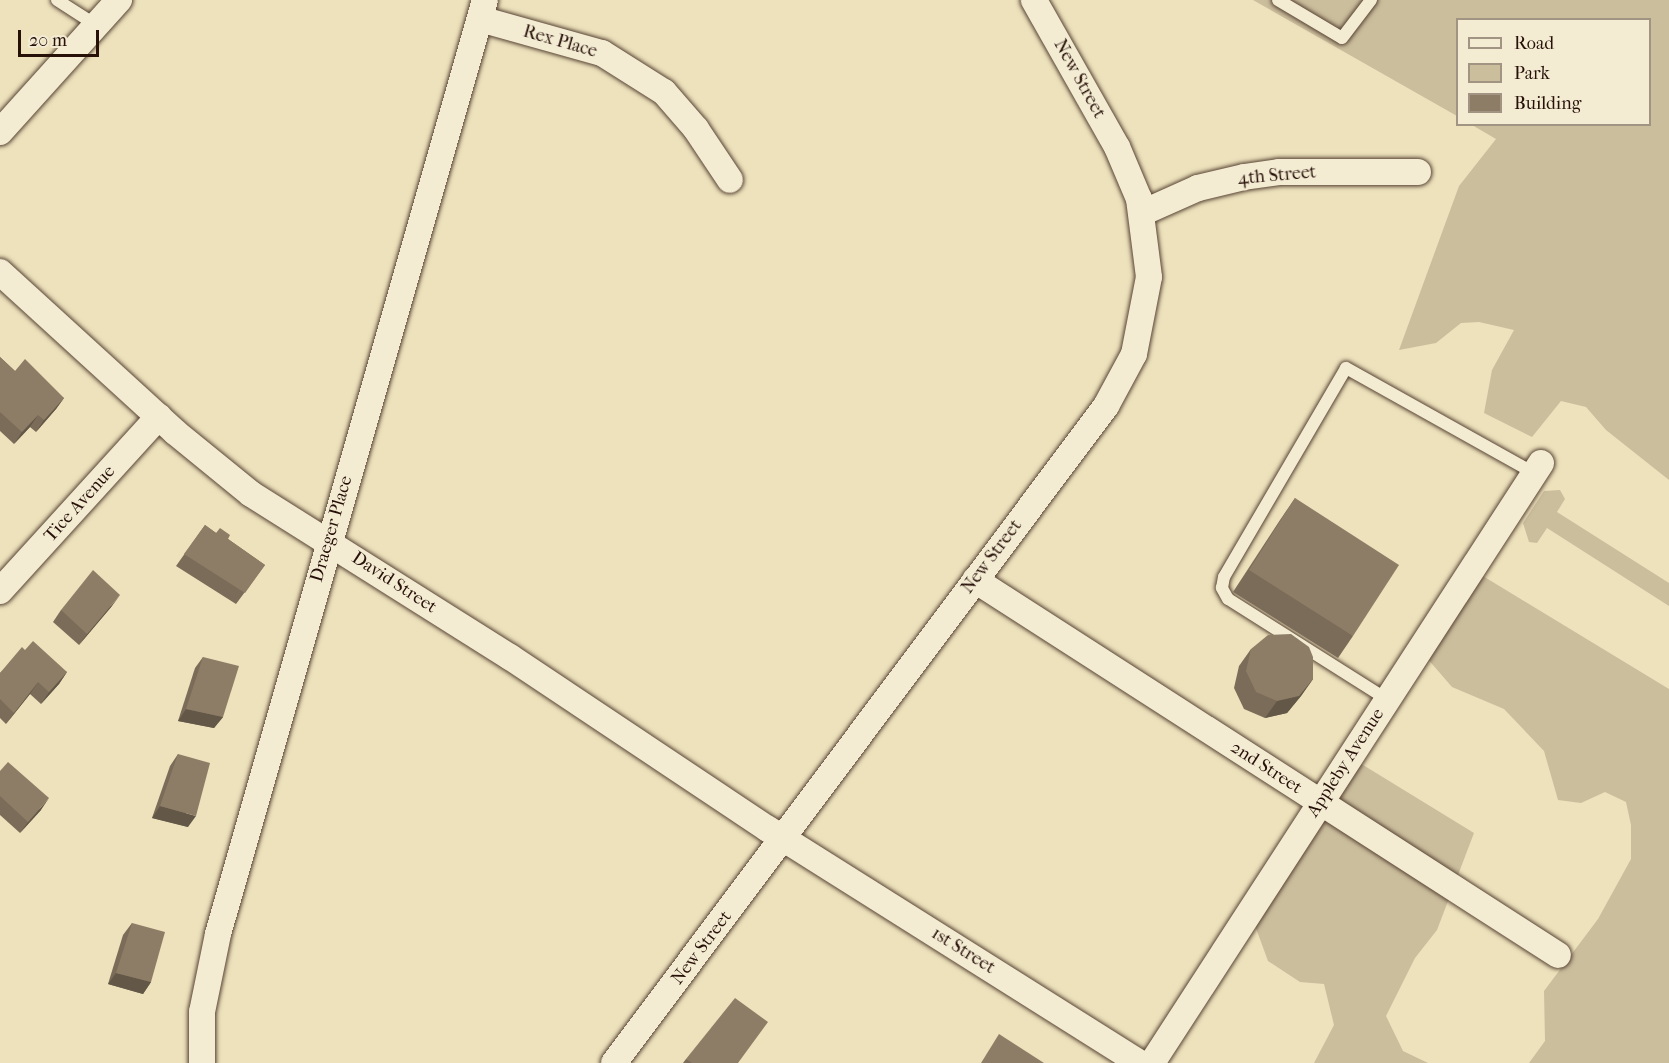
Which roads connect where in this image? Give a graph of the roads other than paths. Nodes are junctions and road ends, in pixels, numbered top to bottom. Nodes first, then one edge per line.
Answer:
1 (57, 0) edge
2 (119, 0) edge
3 (1034, 0) edge
4 (1278, 0) edge
5 (1371, 0) edge
6 (482, 10) edge
7 (96, 25) junction
8 (0, 132) edge
9 (1418, 172) dead end
10 (730, 180) dead end
11 (1142, 213) junction
12 (0, 272) edge
13 (159, 416) junction
14 (1537, 468) joint
15 (328, 541) junction
16 (975, 580) junction
17 (0, 591) edge
18 (1388, 700) junction
19 (1320, 802) junction
20 (785, 839) junction
21 (1558, 955) dead end
22 (202, 1063) edge
23 (614, 1063) edge
24 (1140, 1063) edge
25 (1152, 1063) edge

1 - 7 lane
2 - 7 street
3 - 11 street, New Street
4 - 5 lane
6 - 10 street, Rex Place
6 - 15 street, Draeger Place
7 - 8 street
9 - 11 street, 4th Street
11 - 16 street, New Street
12 - 13 street, David Street
13 - 15 street, David Street
13 - 17 street, Tice Avenue
14 - 18 street, Appleby Avenue
14 - 18 lane
15 - 20 street, David Street
15 - 22 street, Draeger Place
16 - 19 street, 2nd Street
16 - 20 street, New Street
18 - 19 street, Appleby Avenue
19 - 21 street, 2nd Street
19 - 25 street, Appleby Avenue
20 - 23 street, New Street
20 - 24 street, 1st Street

